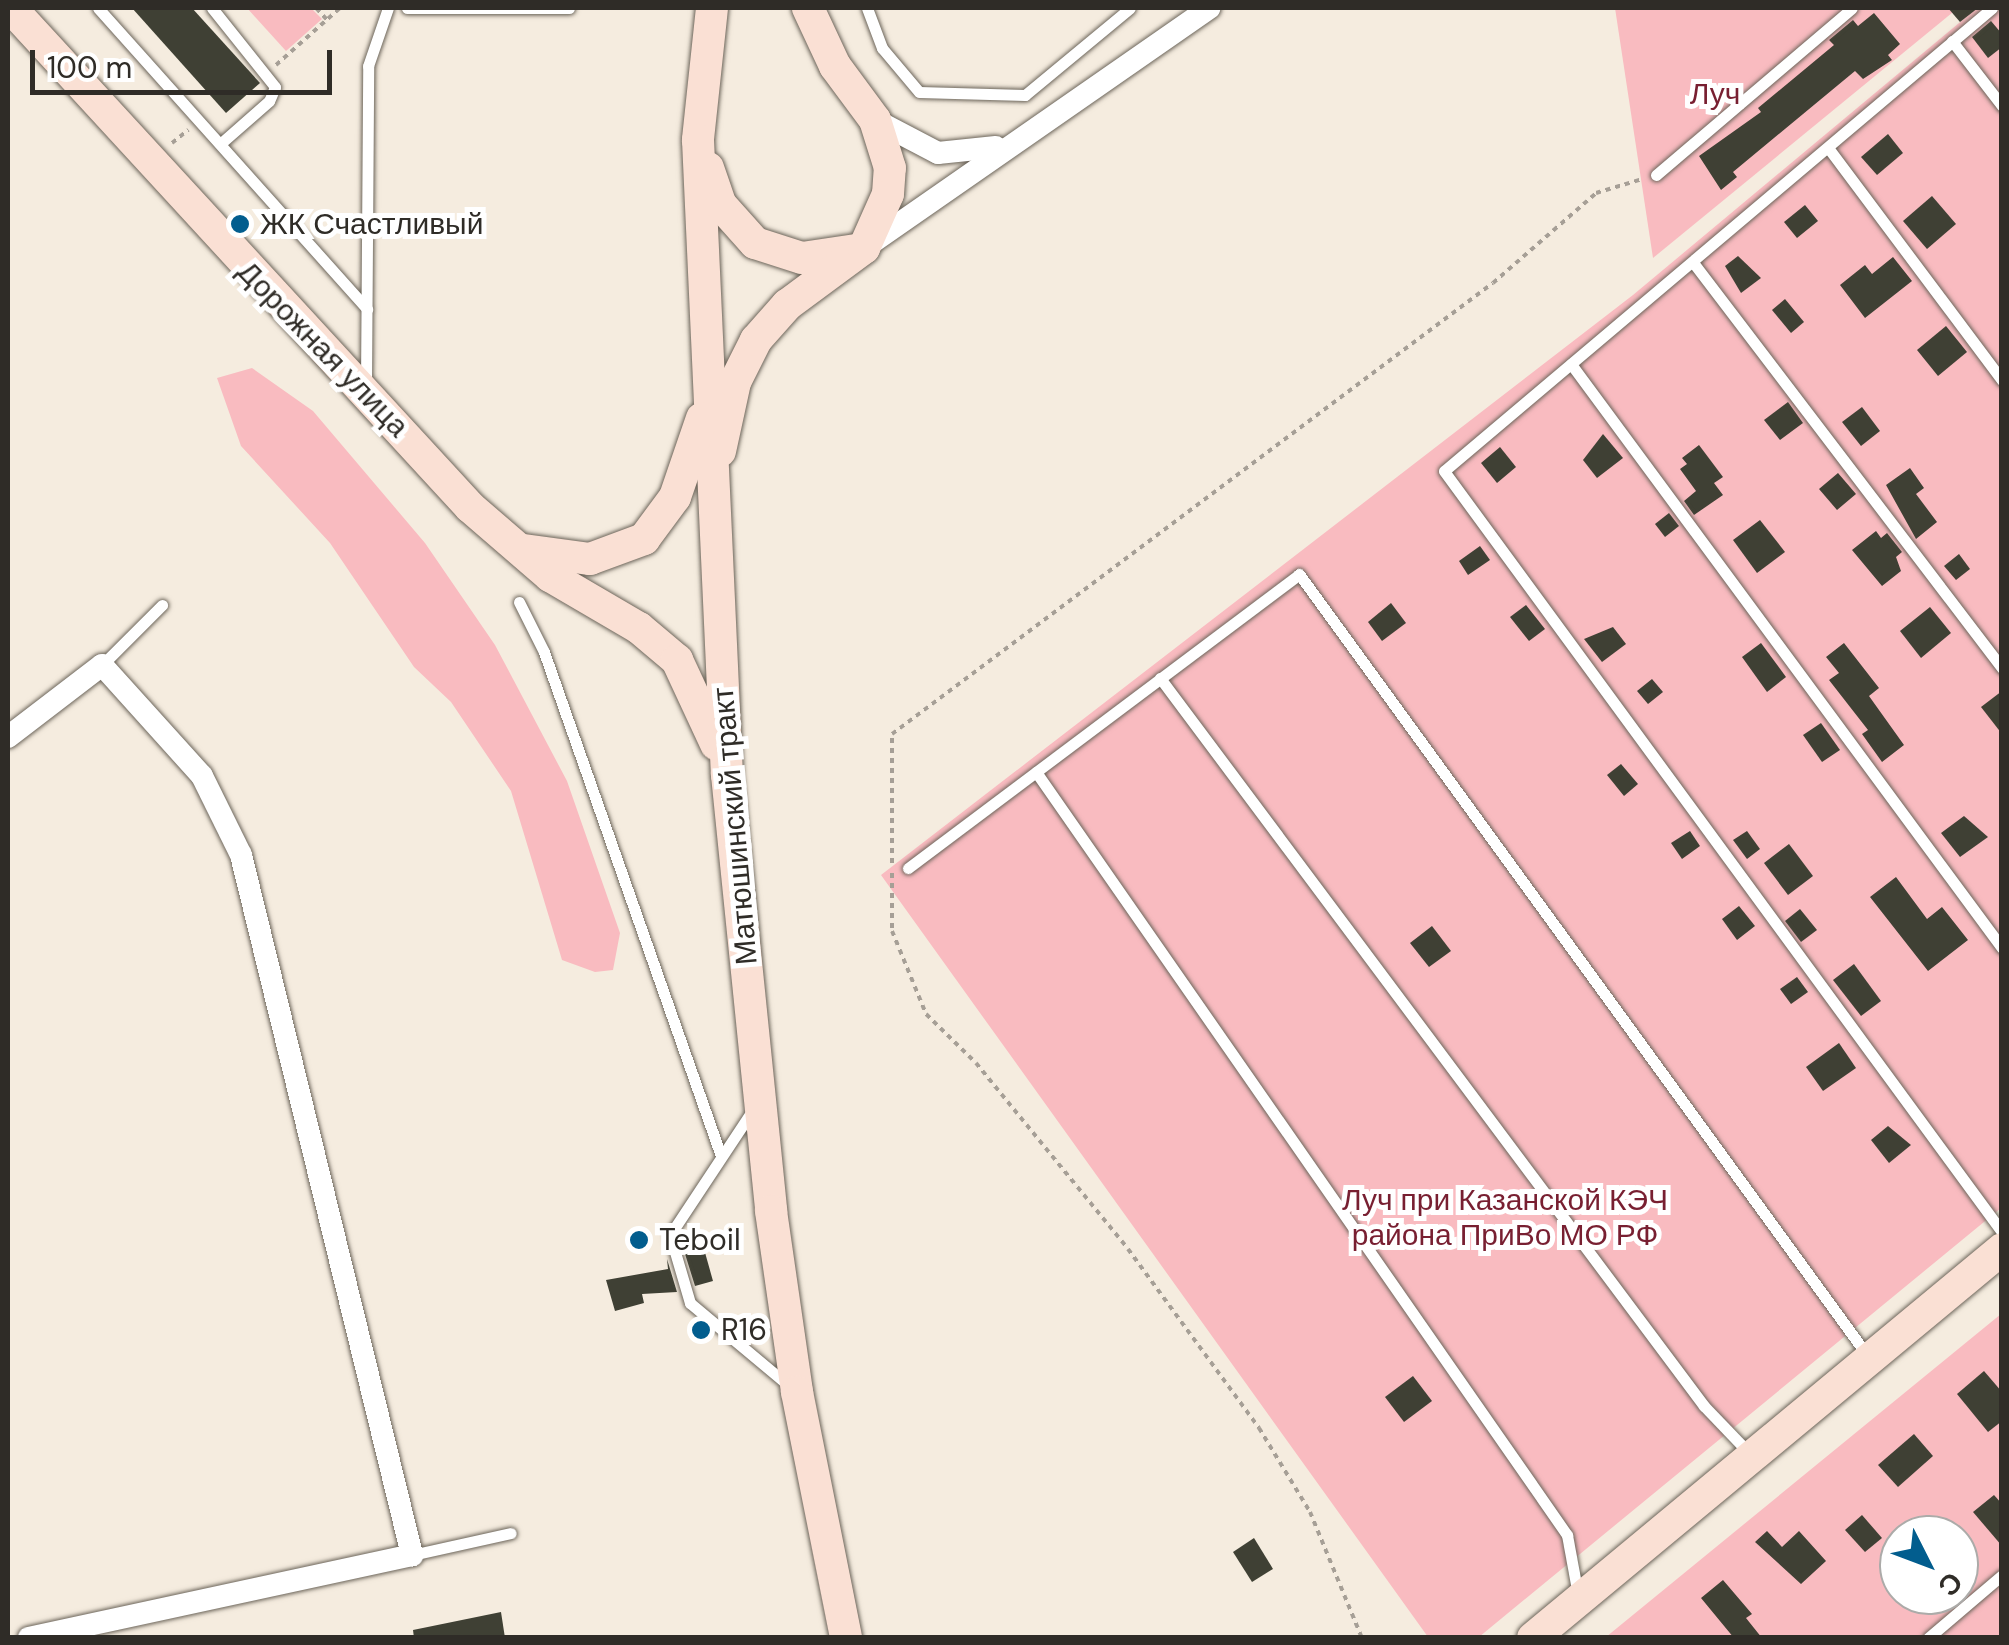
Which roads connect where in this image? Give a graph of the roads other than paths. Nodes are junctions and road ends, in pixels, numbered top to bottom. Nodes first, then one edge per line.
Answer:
1 (11, 8) edge
2 (98, 8) edge
3 (212, 8) edge
4 (388, 8) edge
5 (407, 8) edge
6 (569, 8) edge
7 (712, 8) edge
8 (808, 8) edge
9 (867, 8) edge
10 (1130, 8) edge
11 (1209, 8) edge
12 (1852, 8) edge
13 (1992, 8) edge
14 (1184, 16) edge
15 (1952, 41) junction
16 (2002, 106) edge
17 (875, 120) junction
18 (698, 140) junction
19 (220, 144) junction
20 (1004, 145) junction
21 (1829, 149) junction
22 (1656, 175) road end
23 (864, 248) junction
24 (1695, 265) junction
25 (367, 309) junction
26 (1572, 364) junction
27 (2002, 380) edge
28 (366, 396) junction
29 (706, 404) junction
30 (712, 490) junction
31 (519, 548) junction
32 (519, 602) dead end
33 (162, 605) dead end
34 (102, 664) junction
35 (2002, 668) edge
36 (1160, 678) junction
37 (8, 737) edge
38 (1036, 772) junction
39 (728, 775) junction
40 (908, 868) dead end
41 (2002, 948) edge
42 (760, 1100) junction
43 (722, 1156) junction
44 (2002, 1232) edge
45 (2002, 1249) edge
46 (1870, 1358) junction
47 (797, 1392) junction
48 (1752, 1456) junction
49 (510, 1533) dead end
50 (412, 1555) junction
51 (2002, 1575) edge
52 (1580, 1599) junction
53 (29, 1638) edge
54 (846, 1638) edge
55 (1533, 1638) edge
56 (1928, 1638) edge

1 - 28 street, Дорожная улица
2 - 19 lane
3 - 19 lane
4 - 25 lane
5 - 6 lane
7 - 18 street, Матюшинский тракт
8 - 17 street
9 - 10 lane
11 - 14 street
12 - 22 lane
13 - 15 lane
14 - 20 street
15 - 16 lane
15 - 21 lane
17 - 20 street
17 - 23 street
18 - 23 street
18 - 29 street, Матюшинский тракт
19 - 25 lane
20 - 23 street
21 - 24 lane
21 - 27 lane
23 - 30 street
24 - 26 lane
24 - 35 lane
25 - 28 lane
26 - 41 lane
26 - 44 lane
28 - 31 street, Дорожная улица
29 - 30 street, Матюшинский тракт
29 - 31 street
30 - 39 street, Матюшинский тракт
31 - 39 street, Дорожная улица
32 - 43 lane
33 - 34 lane
34 - 37 street
34 - 50 street
36 - 38 lane
36 - 46 lane
36 - 48 lane
38 - 40 lane
38 - 52 lane
39 - 42 street, Матюшинский тракт
42 - 43 lane
42 - 47 street, Матюшинский тракт
43 - 47 lane
45 - 46 street
46 - 48 street
47 - 54 street, Матюшинский тракт
48 - 52 street
49 - 50 lane
50 - 53 street
51 - 56 lane
52 - 55 street

